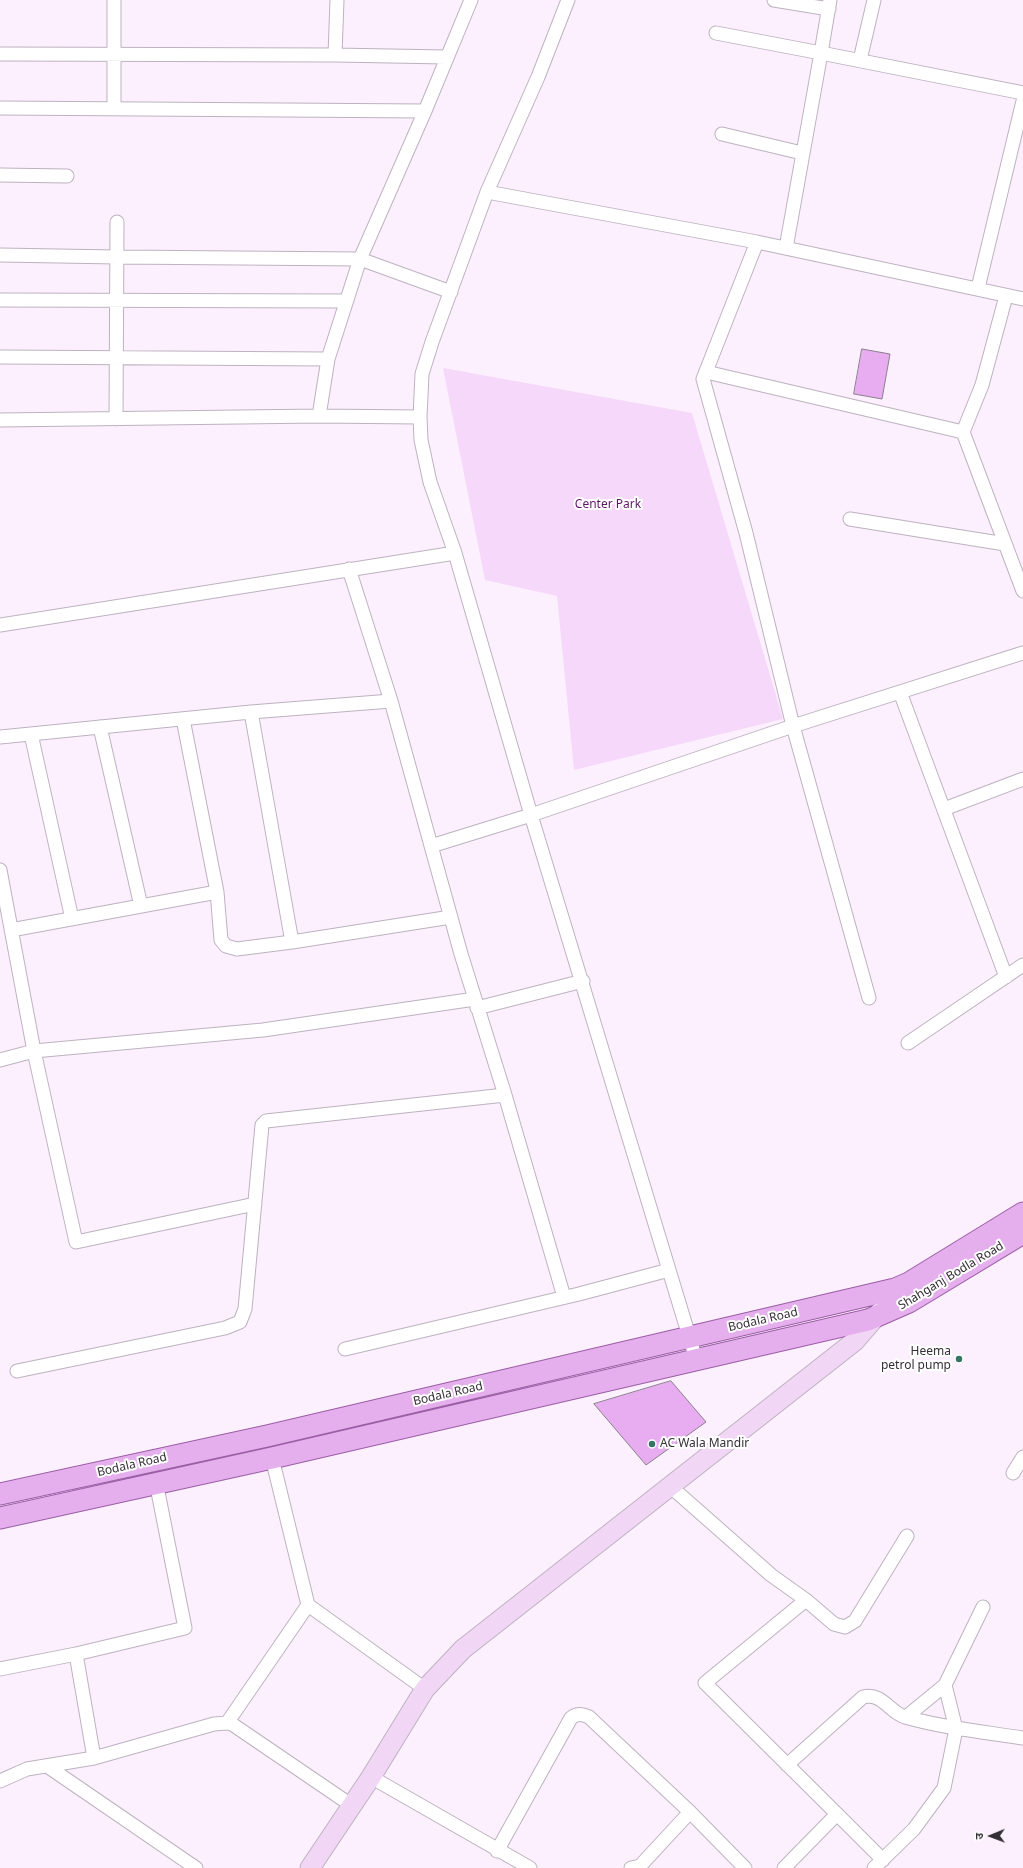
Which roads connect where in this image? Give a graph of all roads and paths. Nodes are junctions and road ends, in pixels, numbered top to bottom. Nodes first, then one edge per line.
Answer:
1 (114, 0) edge
2 (336, 0) edge
3 (472, 0) edge
4 (568, 0) edge
5 (774, 0) edge
6 (874, 0) edge
7 (829, 4) edge
8 (716, 33) dead end
9 (821, 53) junction
10 (0, 54) edge
11 (114, 54) junction
12 (335, 55) junction
13 (446, 57) junction
14 (860, 60) junction
15 (1023, 93) edge
16 (1023, 101) edge
17 (0, 108) edge
18 (114, 109) junction
19 (425, 111) junction
20 (722, 134) dead end
21 (802, 153) junction
22 (0, 175) edge
23 (67, 176) dead end
24 (487, 192) junction
25 (117, 222) dead end
26 (757, 242) junction
27 (786, 248) junction
28 (0, 255) edge
29 (117, 257) junction
30 (360, 259) junction
31 (978, 288) junction
32 (450, 292) junction
33 (1006, 296) junction
34 (1023, 299) edge
35 (0, 300) edge
36 (117, 300) junction
37 (346, 301) junction
38 (0, 357) edge
39 (116, 358) junction
40 (328, 359) junction
41 (706, 372) junction
42 (319, 416) junction
43 (420, 417) junction
44 (116, 418) junction
45 (0, 420) edge
46 (963, 432) junction
47 (850, 519) dead end
48 (1005, 544) junction
49 (455, 553) junction
50 (349, 569) junction
51 (1023, 591) edge
52 (0, 625) edge
53 (1023, 653) edge
54 (900, 692) junction
55 (391, 701) junction
56 (251, 712) junction
57 (183, 719) junction
58 (793, 726) junction
59 (100, 727) junction
60 (32, 734) junction
61 (0, 737) edge
62 (1023, 779) edge
63 (944, 809) junction
64 (531, 815) junction
65 (431, 846) junction
66 (0, 870) edge
67 (217, 892) junction
68 (141, 906) junction
69 (451, 917) junction
70 (72, 919) junction
71 (11, 930) junction
72 (292, 942) junction
73 (1023, 965) edge
74 (1006, 977) junction
75 (582, 981) junction
76 (869, 998) dead end
77 (476, 1004) junction
78 (908, 1043) dead end
79 (34, 1051) junction
80 (0, 1060) edge
81 (505, 1095) junction
82 (255, 1204) junction
83 (1023, 1212) edge
84 (1023, 1232) edge
85 (669, 1270) junction
86 (895, 1289) junction
87 (564, 1297) junction
88 (877, 1317) junction
89 (690, 1337) junction
90 (345, 1349) dead end
91 (696, 1359) junction
92 (17, 1371) dead end
93 (1023, 1457) edge
94 (272, 1458) junction
95 (1013, 1473) dead end
96 (156, 1482) junction
97 (670, 1486) junction
98 (0, 1494) edge
99 (0, 1518) edge
100 (906, 1536) dead end
101 (806, 1600) junction
102 (308, 1605) junction
103 (983, 1607) dead end
104 (76, 1654) junction
105 (0, 1669) edge
106 (945, 1684) junction
107 (424, 1689) junction
108 (906, 1717) junction
109 (226, 1723) junction
110 (956, 1729) junction
111 (1023, 1738) edge
112 (94, 1758) junction
113 (786, 1765) junction
114 (47, 1766) junction
115 (371, 1777) junction
116 (0, 1781) edge
117 (351, 1806) junction
118 (690, 1812) junction
119 (837, 1814) junction
120 (498, 1851) junction
121 (878, 1864) edge
122 (196, 1868) edge
123 (310, 1868) edge
124 (530, 1868) edge
125 (631, 1868) edge
126 (745, 1868) edge
127 (784, 1868) edge

1 - 11 street
2 - 12 street
3 - 13 street
4 - 24 street
5 - 7 street
6 - 14 street
7 - 9 street
8 - 9 street
9 - 14 street
9 - 21 street
10 - 11 street
11 - 12 street
11 - 18 street
12 - 13 street
13 - 19 street
14 - 15 street
16 - 31 street
17 - 18 street
18 - 19 street
19 - 30 street
20 - 21 street
21 - 27 street
22 - 23 street
24 - 26 street
24 - 32 street
25 - 29 street
26 - 27 street
26 - 41 street
27 - 31 street
28 - 29 street
29 - 30 street
29 - 36 street
30 - 32 street
30 - 37 street
31 - 33 street
32 - 43 street
33 - 34 street
33 - 46 street
35 - 36 street
36 - 37 street
36 - 39 street
37 - 40 street
38 - 39 street
39 - 40 street
39 - 44 street
40 - 42 street
41 - 46 street
41 - 58 street
42 - 43 street
42 - 44 street
43 - 49 street
44 - 45 street
46 - 48 street
47 - 48 street
48 - 51 street
49 - 50 street
49 - 64 street
50 - 52 street
50 - 55 street
53 - 54 street
54 - 58 street
54 - 63 street
55 - 56 street
55 - 65 street
56 - 57 street
56 - 72 street
57 - 59 street
57 - 67 street
58 - 64 street
58 - 76 street
59 - 60 street
59 - 68 street
60 - 61 street
60 - 70 street
62 - 63 street
63 - 74 street
64 - 65 street
64 - 75 street
65 - 69 street
66 - 71 street
67 - 68 street
67 - 72 street
68 - 70 street
69 - 72 street
69 - 77 street
70 - 71 street
71 - 79 street
73 - 74 street
74 - 78 street
75 - 77 street
75 - 85 street
77 - 79 street
77 - 81 street
79 - 80 street
79 - 82 street
81 - 82 street
81 - 87 street
82 - 92 street
83 - 86 main road, Shahganj Bodla Road
84 - 88 main road, Shahganj Bodla Road
85 - 87 street
85 - 89 street
86 - 88 street
86 - 89 main road, Bodala Road
87 - 90 street
88 - 91 main road, Bodala Road
88 - 97 street
89 - 91 street
89 - 98 main road, Bodala Road
91 - 94 main road, Bodala Road
93 - 95 street
94 - 96 main road, Bodala Road
94 - 102 street
96 - 99 main road, Bodala Road
96 - 104 street
97 - 101 street
97 - 107 street
100 - 101 street
101 - 113 street
102 - 107 street
102 - 109 street
103 - 106 street
104 - 105 street
104 - 112 street
106 - 108 street
106 - 110 street
107 - 115 street
108 - 110 street
108 - 113 street
109 - 112 street
109 - 117 street
110 - 111 street
110 - 121 street
112 - 114 street
113 - 119 street
114 - 116 street
114 - 122 street
115 - 117 street
115 - 120 street
117 - 123 street
118 - 120 street
118 - 125 street
118 - 126 street
119 - 121 street
119 - 127 street
120 - 124 street

